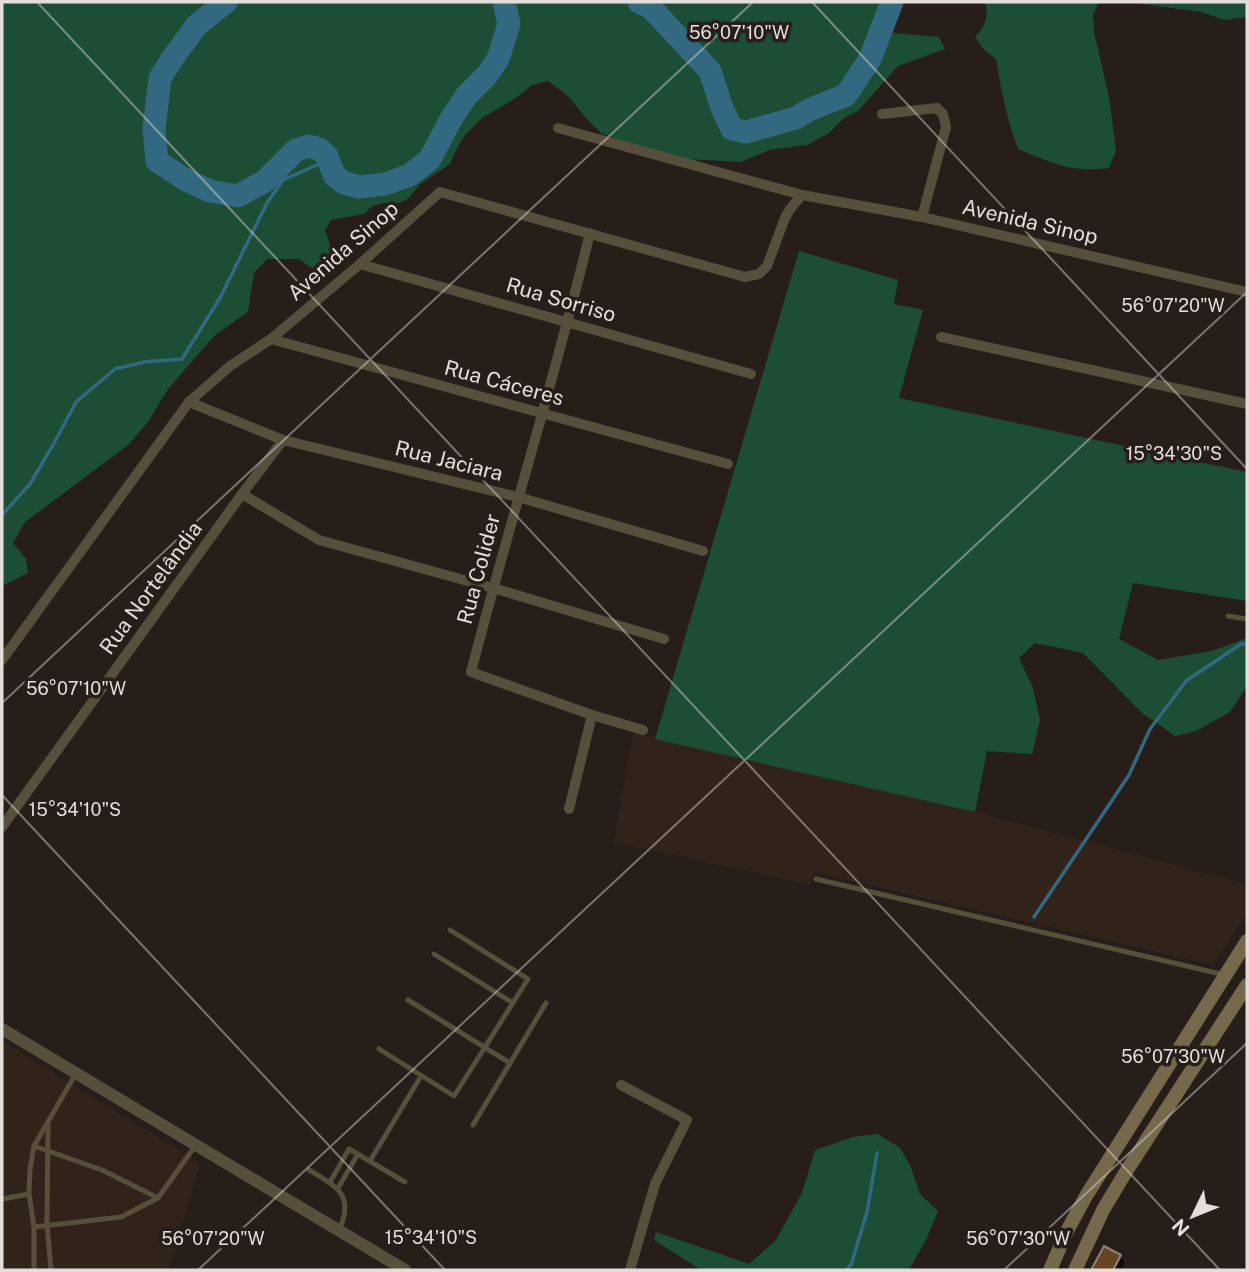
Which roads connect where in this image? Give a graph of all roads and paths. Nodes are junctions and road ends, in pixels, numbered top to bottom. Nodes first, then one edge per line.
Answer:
1 (882, 114) dead end
2 (558, 128) dead end
3 (802, 195) junction
4 (922, 217) junction
5 (590, 233) junction
6 (360, 264) junction
7 (1247, 292) edge
8 (568, 322) junction
9 (941, 337) dead end
10 (271, 339) junction
11 (751, 374) dead end
12 (189, 402) junction
13 (1247, 404) edge
14 (543, 413) junction
15 (283, 440) junction
16 (728, 464) dead end
17 (242, 494) junction
18 (518, 498) junction
19 (703, 551) dead end
20 (493, 588) junction
21 (1228, 616) dead end
22 (1247, 619) edge
23 (664, 639) dead end
24 (2, 660) edge
25 (592, 715) junction
26 (643, 730) dead end
27 (569, 809) dead end
28 (2, 827) edge
29 (816, 879) dead end
30 (450, 930) dead end
31 (1247, 941) edge
32 (434, 954) dead end
33 (1225, 975) junction
34 (1247, 985) edge
35 (408, 1000) dead end
36 (513, 1003) junction
37 (546, 1003) dead end
38 (2, 1029) edge
39 (485, 1047) junction
40 (379, 1049) dead end
41 (510, 1063) junction
42 (76, 1073) junction
43 (421, 1076) junction
44 (621, 1085) dead end
45 (48, 1122) junction
46 (472, 1125) dead end
47 (196, 1145) junction
48 (34, 1146) junction
49 (48, 1150) junction
50 (358, 1154) junction
51 (370, 1161) junction
52 (309, 1170) dead end
53 (330, 1182) junction
54 (405, 1182) dead end
55 (338, 1188) junction
56 (29, 1194) junction
57 (2, 1199) edge
58 (158, 1199) junction
59 (1082, 1203) junction
60 (47, 1226) junction
61 (34, 1227) junction
62 (339, 1231) junction
63 (51, 1268) edge
64 (34, 1269) edge
65 (405, 1270) edge
66 (630, 1270) edge
67 (1050, 1270) edge
68 (1073, 1270) edge

1 - 4 street
2 - 3 street, Avenida Sinop
3 - 4 street, Avenida Sinop
3 - 5 street, Avenida Sinop
4 - 7 street, Avenida Sinop
5 - 6 street, Avenida Sinop
5 - 8 street, Rua Colider
6 - 8 street, Rua Sorriso
6 - 10 street, Avenida Sinop
8 - 11 street, Rua Sorriso
8 - 14 street, Rua Colider
9 - 13 street
10 - 12 street, Avenida Sinop
10 - 14 street, Rua Cáceres
12 - 15 street, Rua Jaciara
12 - 24 street, Avenida Sinop
14 - 16 street, Rua Cáceres
14 - 18 street, Rua Colider
15 - 17 street, Rua Nortelândia
15 - 18 street, Rua Jaciara
17 - 20 street
17 - 28 street, Rua Nortelândia
18 - 19 street, Rua Jaciara
18 - 20 street, Rua Colider
20 - 23 street
20 - 25 street, Rua Colider
21 - 22 lane
25 - 26 street
25 - 27 street
29 - 33 lane
30 - 36 lane
31 - 33 main road
32 - 36 lane
33 - 59 main road
34 - 68 main road
35 - 39 lane
36 - 39 lane
37 - 41 lane
38 - 42 street
39 - 41 lane
39 - 43 lane
40 - 43 lane
41 - 46 lane
42 - 45 lane
42 - 47 street
43 - 51 lane
44 - 66 street
45 - 48 lane
45 - 49 lane
47 - 58 lane
47 - 62 street
48 - 49 lane
48 - 56 lane
49 - 58 lane
49 - 60 lane
50 - 51 lane
50 - 53 lane
50 - 55 lane
51 - 54 lane
52 - 53 lane
53 - 55 lane
55 - 62 lane
56 - 57 lane
56 - 61 lane
58 - 60 lane
59 - 67 main road
59 - 68 main road
60 - 61 lane
60 - 63 lane
61 - 64 lane
62 - 65 street
63 - 64 lane

